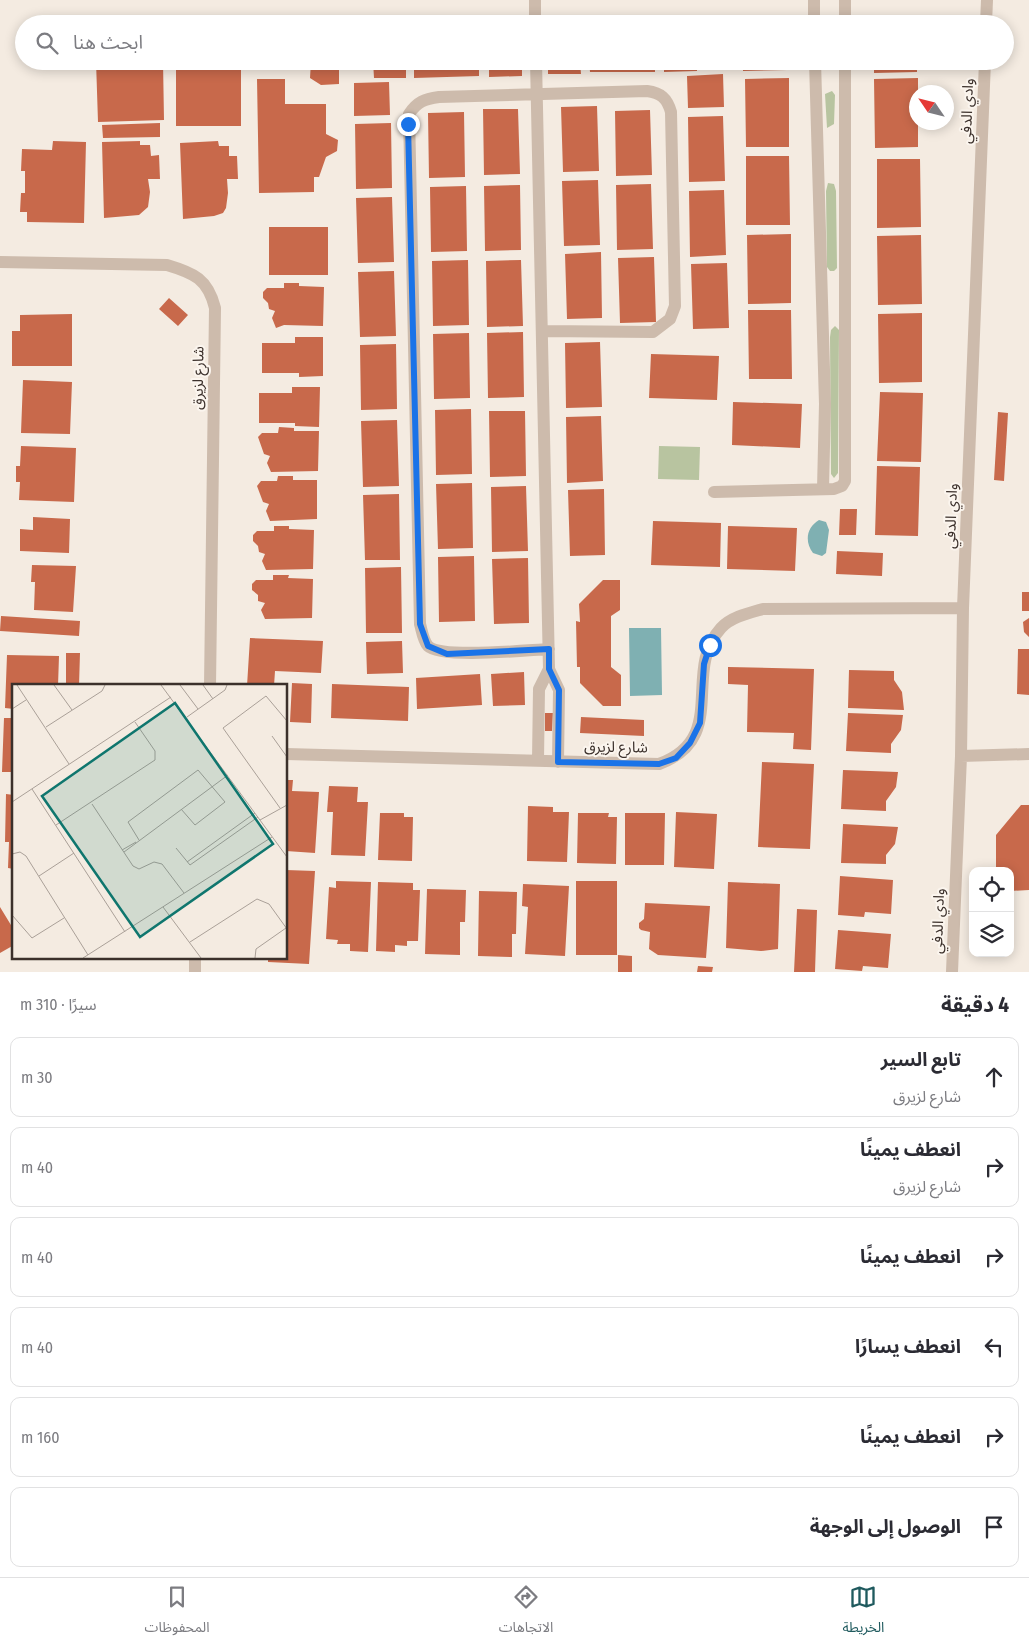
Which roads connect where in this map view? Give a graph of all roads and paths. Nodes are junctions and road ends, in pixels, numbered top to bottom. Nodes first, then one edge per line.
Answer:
1 (535, 0) edge
2 (814, 0) edge
3 (845, 0) edge
4 (987, 0) edge
5 (535, 15) edge
6 (814, 15) edge
7 (845, 15) edge
8 (986, 15) edge
9 (536, 70) edge
10 (815, 70) edge
11 (845, 70) edge
12 (985, 70) edge
13 (536, 93) junction
14 (0, 262) edge
15 (543, 331) junction
16 (823, 489) junction
17 (714, 492) dead end
18 (963, 608) junction
19 (549, 649) junction
20 (549, 669) junction
21 (210, 684) edge
22 (288, 754) edge
23 (1029, 754) edge
24 (960, 756) junction
25 (538, 760) junction
26 (558, 762) junction
27 (196, 959) edge
28 (195, 972) edge
29 (952, 972) edge

1 - 5 street
2 - 6 street
3 - 7 street
4 - 8 street
9 - 13 street
10 - 16 street
11 - 16 street
12 - 18 street, وادي الدفي
13 - 15 street
13 - 15 street
13 - 19 street
14 - 21 street, شارع لزيرق
15 - 19 street
16 - 17 street
18 - 24 street, وادي الدفي
18 - 26 street, شارع لزيرق
19 - 20 street
20 - 25 street
20 - 26 street
22 - 25 street, شارع لزيرق
23 - 24 street
24 - 29 street, وادي الدفي
25 - 26 street, شارع لزيرق
27 - 28 street

